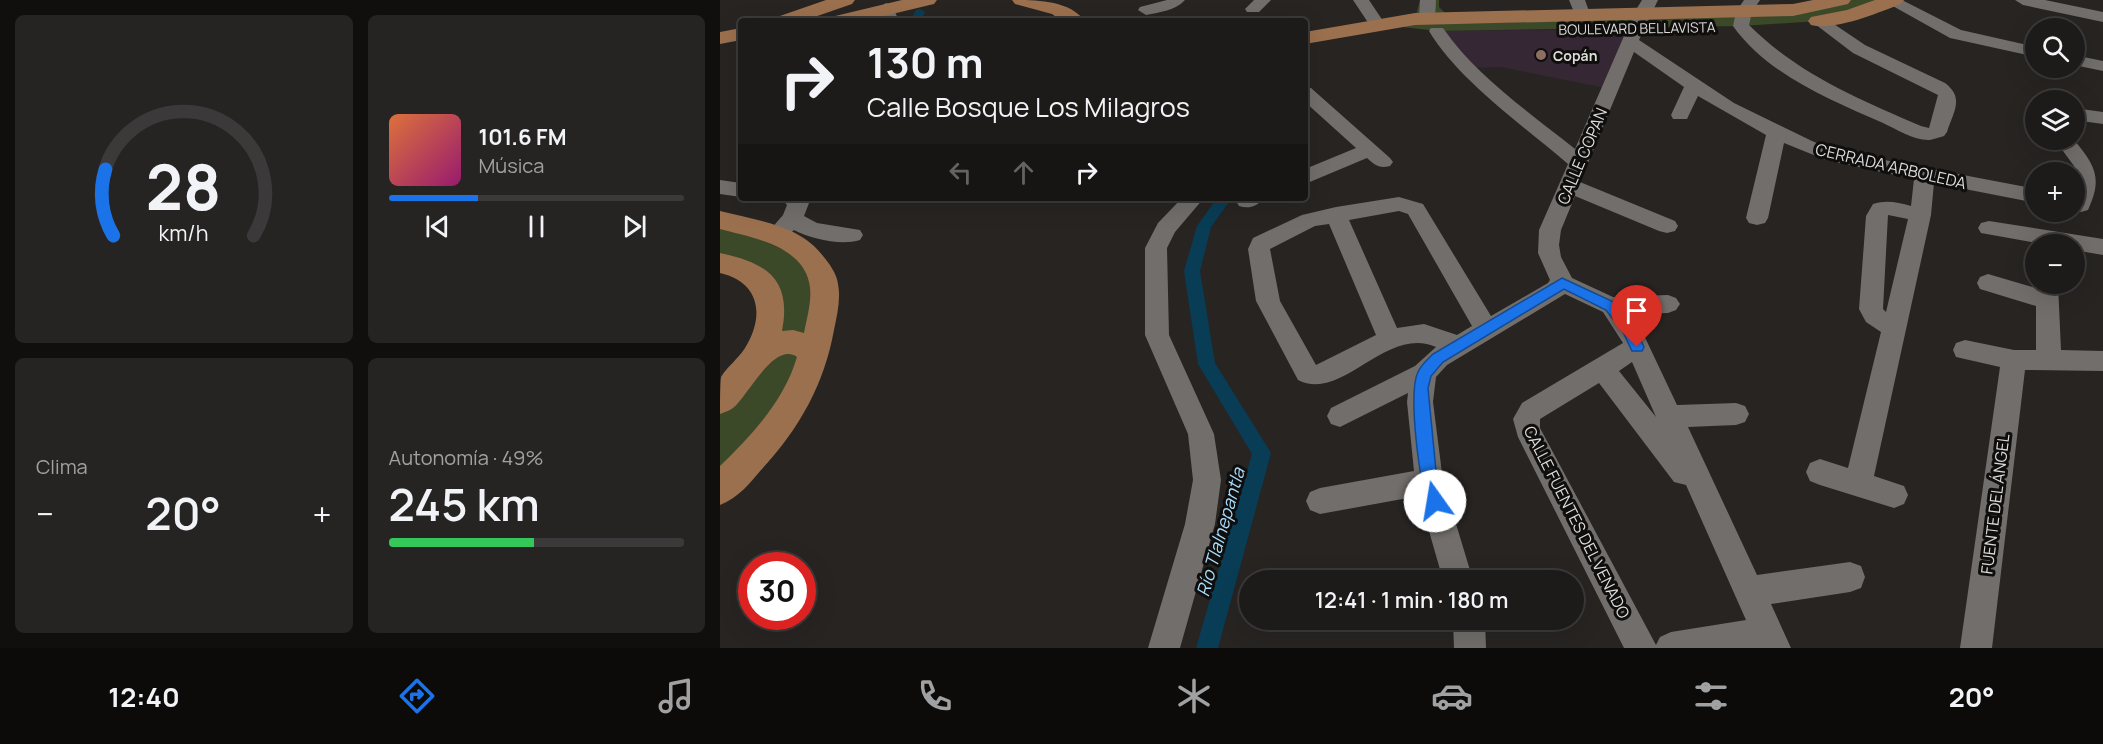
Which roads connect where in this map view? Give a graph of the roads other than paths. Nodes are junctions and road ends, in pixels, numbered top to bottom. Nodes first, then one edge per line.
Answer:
1 (845, 0) edge
2 (862, 0) edge
3 (927, 0) edge
4 (1022, 0) edge
5 (1177, 0) edge
6 (1361, 0) edge
7 (1841, 0) edge
8 (1892, 0) edge
9 (2023, 0) edge
10 (1580, 7) edge
11 (824, 10) edge
12 (1146, 10) dead end
13 (893, 11) edge
14 (1746, 12) edge
15 (1430, 17) edge
16 (2103, 17) edge
17 (796, 18) edge
18 (854, 18) edge
19 (1071, 18) edge
20 (1640, 21) edge
21 (1819, 21) junction
22 (1377, 24) junction
23 (738, 35) edge
24 (720, 38) edge
25 (1308, 38) edge
26 (738, 44) edge
27 (720, 47) edge
28 (2025, 50) edge
29 (2085, 62) edge
30 (2103, 66) edge
31 (1691, 90) junction
32 (1314, 110) edge
33 (1680, 115) dead end
34 (2085, 116) edge
35 (2103, 118) edge
36 (1776, 134) junction
37 (1579, 163) junction
38 (2085, 169) edge
39 (1925, 175) junction
40 (1308, 176) edge
41 (1571, 186) junction
42 (720, 187) edge
43 (738, 190) edge
44 (2025, 194) edge
45 (2085, 198) edge
46 (1191, 201) edge
47 (2085, 208) edge
48 (2103, 209) edge
49 (1336, 214) junction
50 (1920, 215) junction
51 (786, 218) edge
52 (1757, 218) dead end
53 (720, 220) edge
54 (2083, 222) edge
55 (1666, 226) dead end
56 (1989, 228) dead end
57 (852, 235) dead end
58 (2025, 237) edge
59 (2093, 245) edge
60 (720, 263) edge
61 (1562, 283) junction
62 (1988, 283) dead end
63 (2025, 289) edge
64 (2047, 294) edge
65 (1668, 304) dead end
66 (1611, 306) junction
67 (1894, 328) junction
68 (1487, 330) junction
69 (1390, 340) junction
70 (1458, 346) junction
71 (1637, 347) junction
72 (1965, 350) dead end
73 (758, 353) junction
74 (813, 353) junction
75 (2049, 359) junction
76 (2014, 360) junction
77 (2103, 361) edge
78 (1602, 368) junction
79 (1424, 373) junction
80 (723, 395) edge
81 (1736, 414) dead end
82 (1340, 416) dead end
83 (1669, 417) junction
84 (1820, 472) dead end
85 (1429, 481) junction
86 (1858, 483) junction
87 (720, 489) edge
88 (1894, 495) dead end
89 (1320, 501) dead end
90 (1707, 503) junction
91 (1455, 570) edge
92 (1850, 577) dead end
93 (1749, 592) junction
94 (1469, 630) edge
95 (1771, 640) edge
96 (1164, 648) edge
97 (1470, 648) edge
98 (1641, 648) edge
99 (1671, 648) edge
100 (1976, 648) edge

1 - 11 main road
2 - 11 main road
3 - 13 main road
4 - 19 main road
5 - 12 street
6 - 22 street
7 - 14 main road, BOULEVARD BELLAVISTA
8 - 21 main road, BOULEVARD BELLAVISTA
8 - 28 street
9 - 16 street
10 - 15 main road, BOULEVARD BELLAVISTA
10 - 20 main road, BOULEVARD BELLAVISTA
11 - 17 main road
13 - 18 main road
14 - 20 main road, BOULEVARD BELLAVISTA
14 - 21 main road, BOULEVARD BELLAVISTA
14 - 21 street
15 - 20 main road, BOULEVARD BELLAVISTA
15 - 22 main road, BOULEVARD BELLAVISTA
15 - 37 street
20 - 31 street, CERRADA ARBOLEDA
20 - 37 street, CALLE COPAN
22 - 25 main road, BOULEVARD BELLAVISTA
23 - 24 main road
26 - 27 main road
29 - 30 street
31 - 33 street
31 - 36 street, CERRADA ARBOLEDA
32 - 40 street
34 - 35 street
36 - 39 street, CERRADA ARBOLEDA
36 - 52 street
37 - 41 street, CALLE COPAN
38 - 45 street
39 - 44 street, CERRADA ARBOLEDA
39 - 50 street
41 - 55 street
41 - 61 street, CALLE COPAN
42 - 43 street
46 - 96 street
47 - 48 street
49 - 68 street
49 - 69 street
49 - 69 street
50 - 67 street
50 - 67 street
51 - 53 main road
51 - 57 street
51 - 74 main road
54 - 59 street
56 - 58 street
60 - 73 main road
61 - 66 street
61 - 68 street
62 - 63 street
64 - 75 street
65 - 66 street
66 - 71 street
67 - 86 street
68 - 70 street
69 - 70 street
70 - 79 street
71 - 78 street, CALLE FUENTES DEL VENADO
71 - 83 street
72 - 76 street
73 - 74 main road
73 - 80 main road
74 - 87 main road
75 - 76 street
75 - 77 street
76 - 100 street, FUENTE DEL ÁNGEL
78 - 90 street
78 - 98 street, CALLE FUENTES DEL VENADO
79 - 82 street
79 - 85 street
81 - 83 street
83 - 90 street
84 - 86 street
85 - 89 street
85 - 91 street
86 - 88 street
90 - 93 street
92 - 93 street
93 - 95 street
94 - 97 street
95 - 99 street

